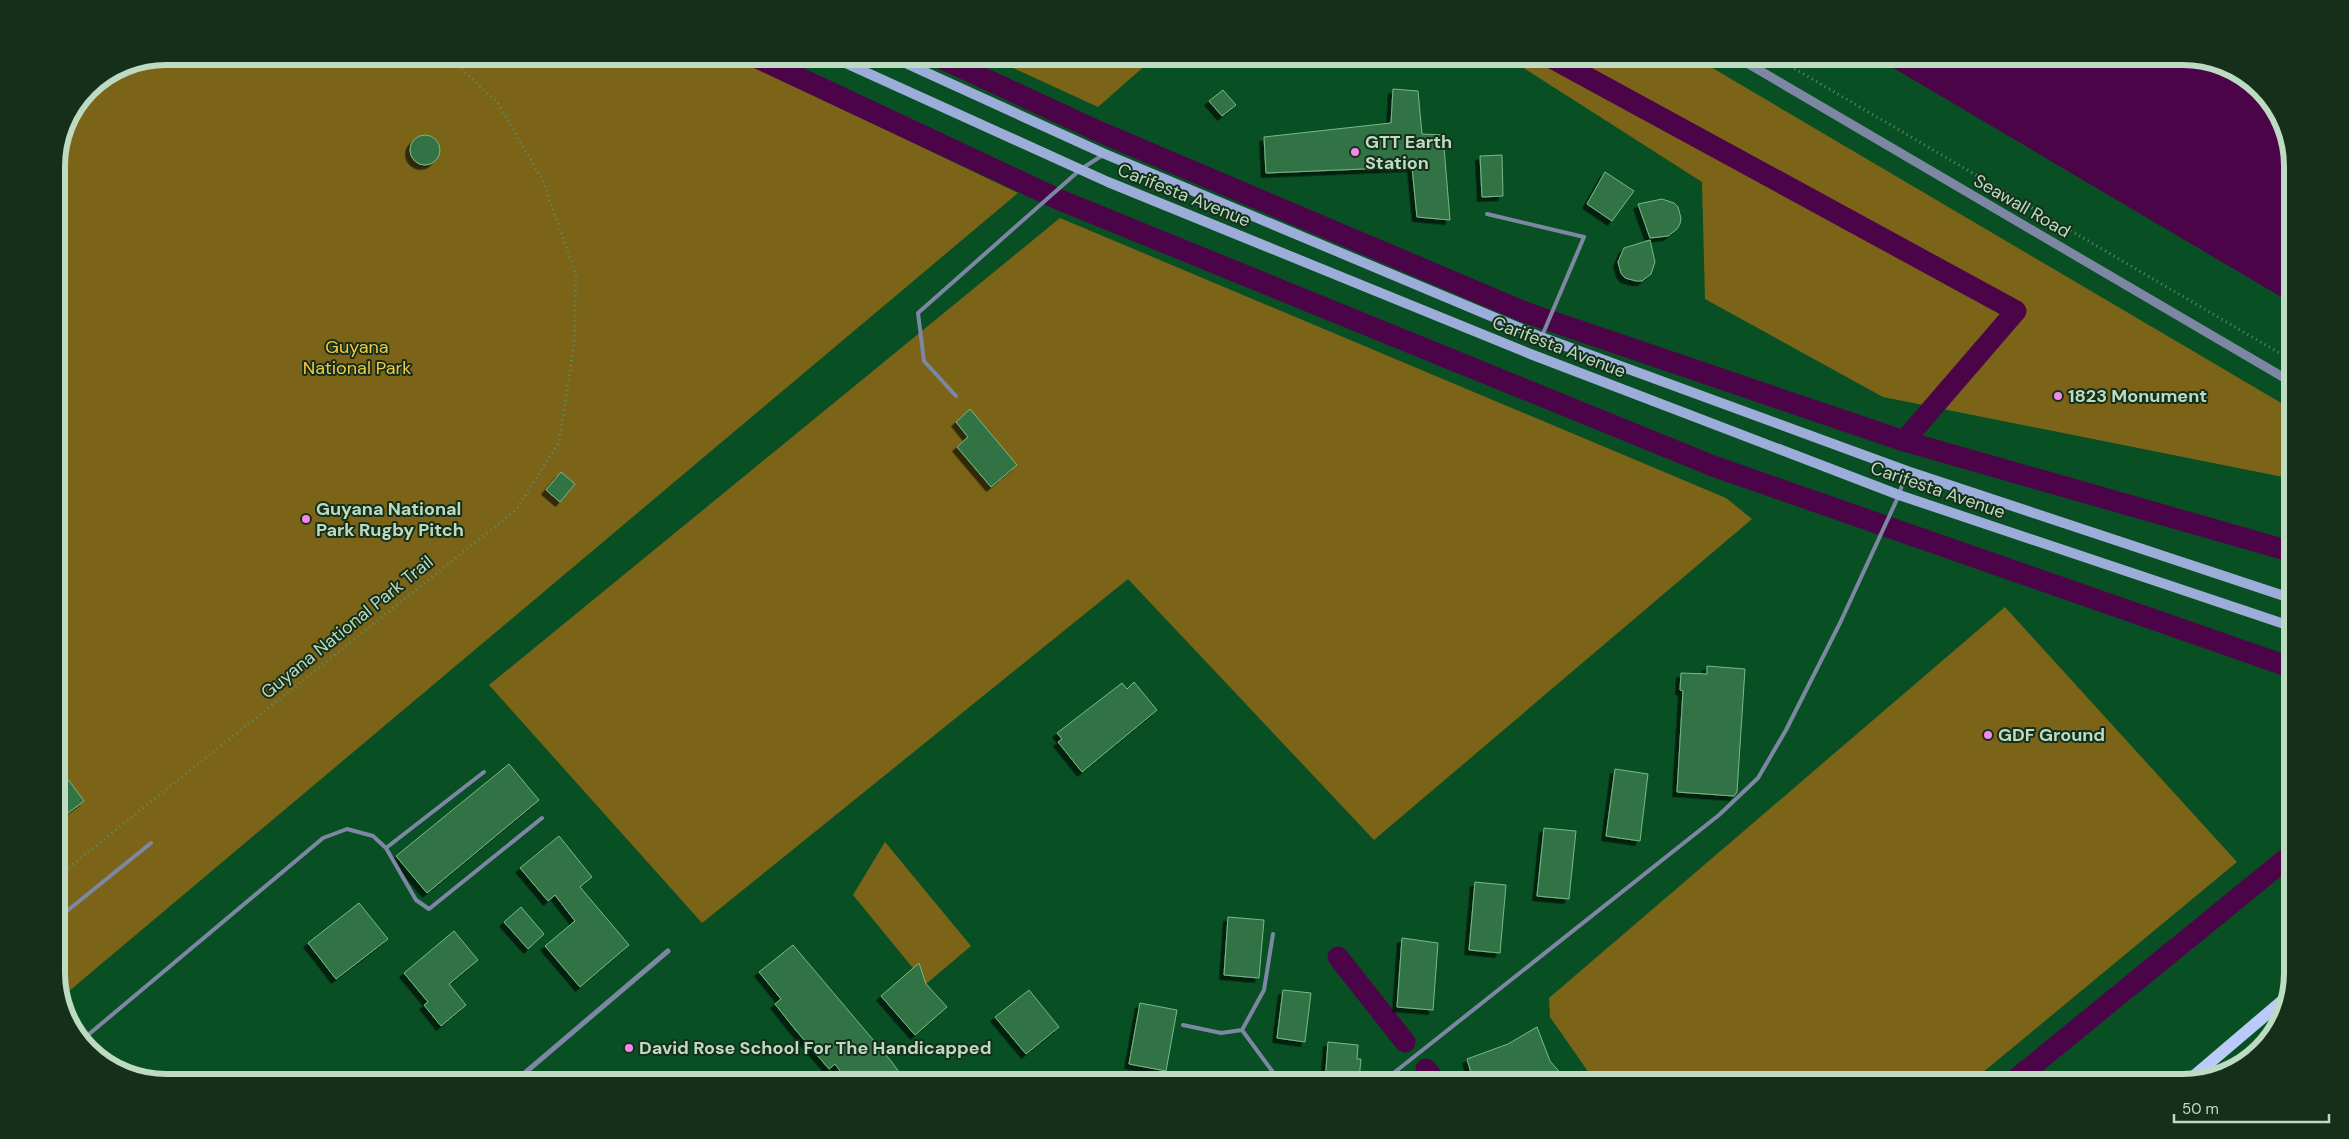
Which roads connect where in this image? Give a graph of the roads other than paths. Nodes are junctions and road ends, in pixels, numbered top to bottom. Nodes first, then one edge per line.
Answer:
1 (850, 65) edge
2 (910, 65) edge
3 (1750, 65) edge
4 (1105, 154) junction
5 (1081, 169) junction
6 (1487, 214) dead end
7 (1541, 337) junction
8 (2284, 379) edge
9 (956, 396) dead end
10 (1907, 471) junction
11 (1899, 495) junction
12 (2284, 596) edge
13 (2284, 624) edge
14 (484, 772) dead end
15 (542, 818) dead end
16 (151, 844) dead end
17 (386, 848) junction
18 (65, 912) edge
19 (1273, 934) dead end
20 (668, 952) dead end
21 (2279, 1003) edge
22 (1183, 1025) dead end
23 (1242, 1030) junction
24 (87, 1036) edge
25 (2198, 1073) edge
26 (524, 1074) edge
27 (1274, 1074) edge
28 (1392, 1074) edge

1 - 5 main road, Carifesta Avenue
2 - 4 main road, Carifesta Avenue
3 - 8 street, Seawall Road
4 - 5 lane
4 - 7 main road, Carifesta Avenue
5 - 9 lane
5 - 11 main road, Carifesta Avenue
6 - 7 lane
7 - 10 main road, Carifesta Avenue
10 - 11 lane
10 - 12 main road, Carifesta Avenue
11 - 13 main road, Carifesta Avenue
11 - 28 lane
14 - 17 lane
15 - 17 lane
16 - 18 lane
17 - 24 lane
19 - 23 lane
20 - 26 street
21 - 25 main road
22 - 23 lane
23 - 27 lane

